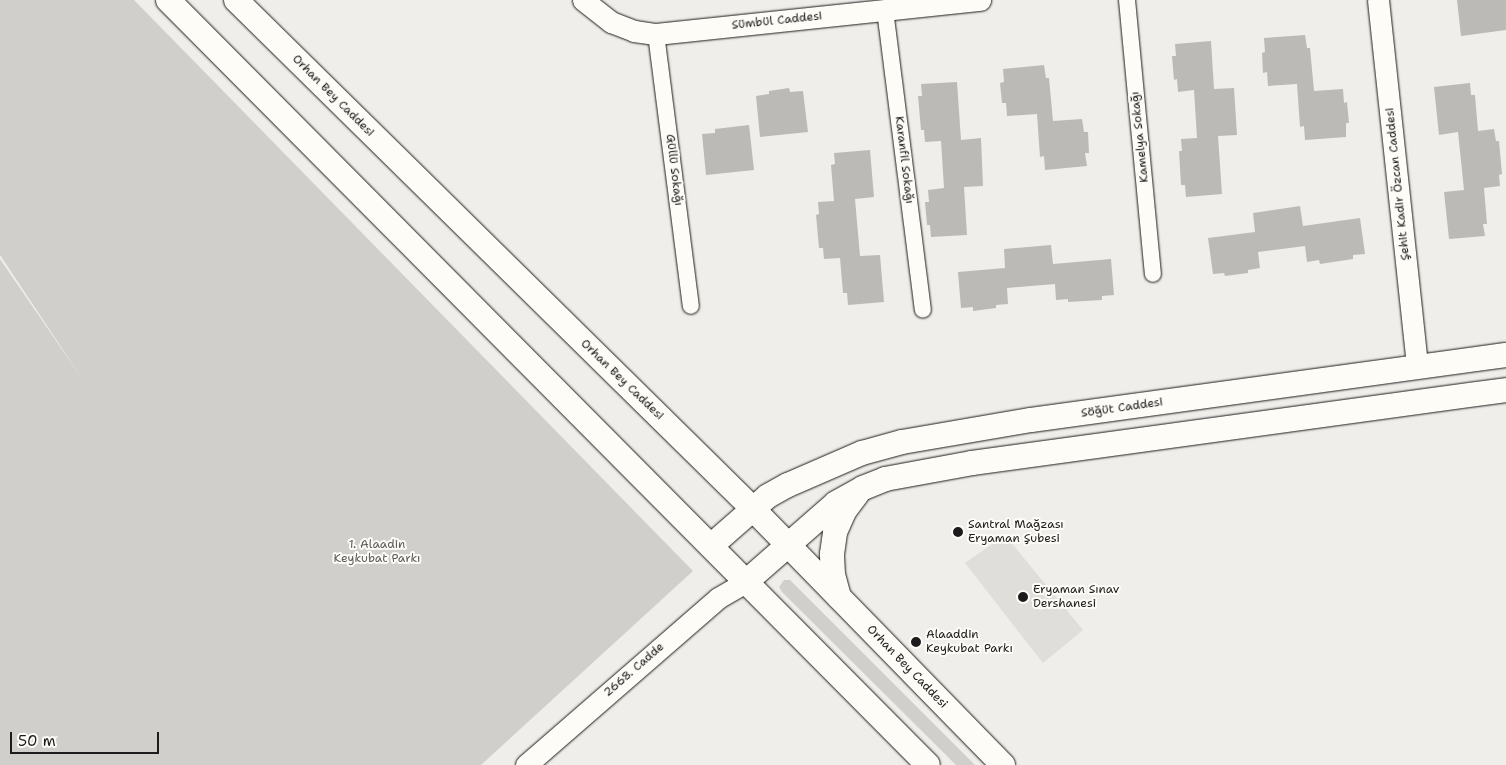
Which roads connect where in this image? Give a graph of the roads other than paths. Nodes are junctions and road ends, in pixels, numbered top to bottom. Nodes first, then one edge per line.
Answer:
1 (168, 0) edge
2 (236, 0) edge
3 (583, 0) edge
4 (980, 0) edge
5 (1127, 0) edge
6 (1378, 0) edge
7 (885, 10) junction
8 (656, 34) junction
9 (1154, 274) dead end
10 (691, 306) dead end
11 (922, 310) dead end
12 (1506, 355) edge
13 (1417, 367) junction
14 (1506, 390) edge
15 (863, 488) junction
16 (753, 509) junction
17 (712, 545) junction
18 (788, 545) junction
19 (747, 581) junction
20 (839, 597) junction
21 (526, 765) edge
22 (928, 765) edge
23 (1003, 765) edge

1 - 17 main road
2 - 16 main road, Orhan Bey Caddesi
3 - 8 street, Sümbül Caddesi
4 - 7 street, Sümbül Caddesi
5 - 9 street, Kamelya Sokağı
6 - 13 street, Şehit Kadir Özcan Caddesi
7 - 8 street, Sümbül Caddesi
7 - 11 street, Karanfil Sokağı
8 - 10 street, Güllü Sokağı
12 - 13 main road, Söğüt Caddesi
13 - 16 main road, Söğüt Caddesi
14 - 15 main road
15 - 18 main road
15 - 20 main road
16 - 17 main road, Söğüt Caddesi
16 - 18 main road, Orhan Bey Caddesi
17 - 19 main road
18 - 19 main road
18 - 20 main road, Orhan Bey Caddesi
19 - 21 street, 2668. Cadde
19 - 22 main road
20 - 23 main road, Orhan Bey Caddesi

